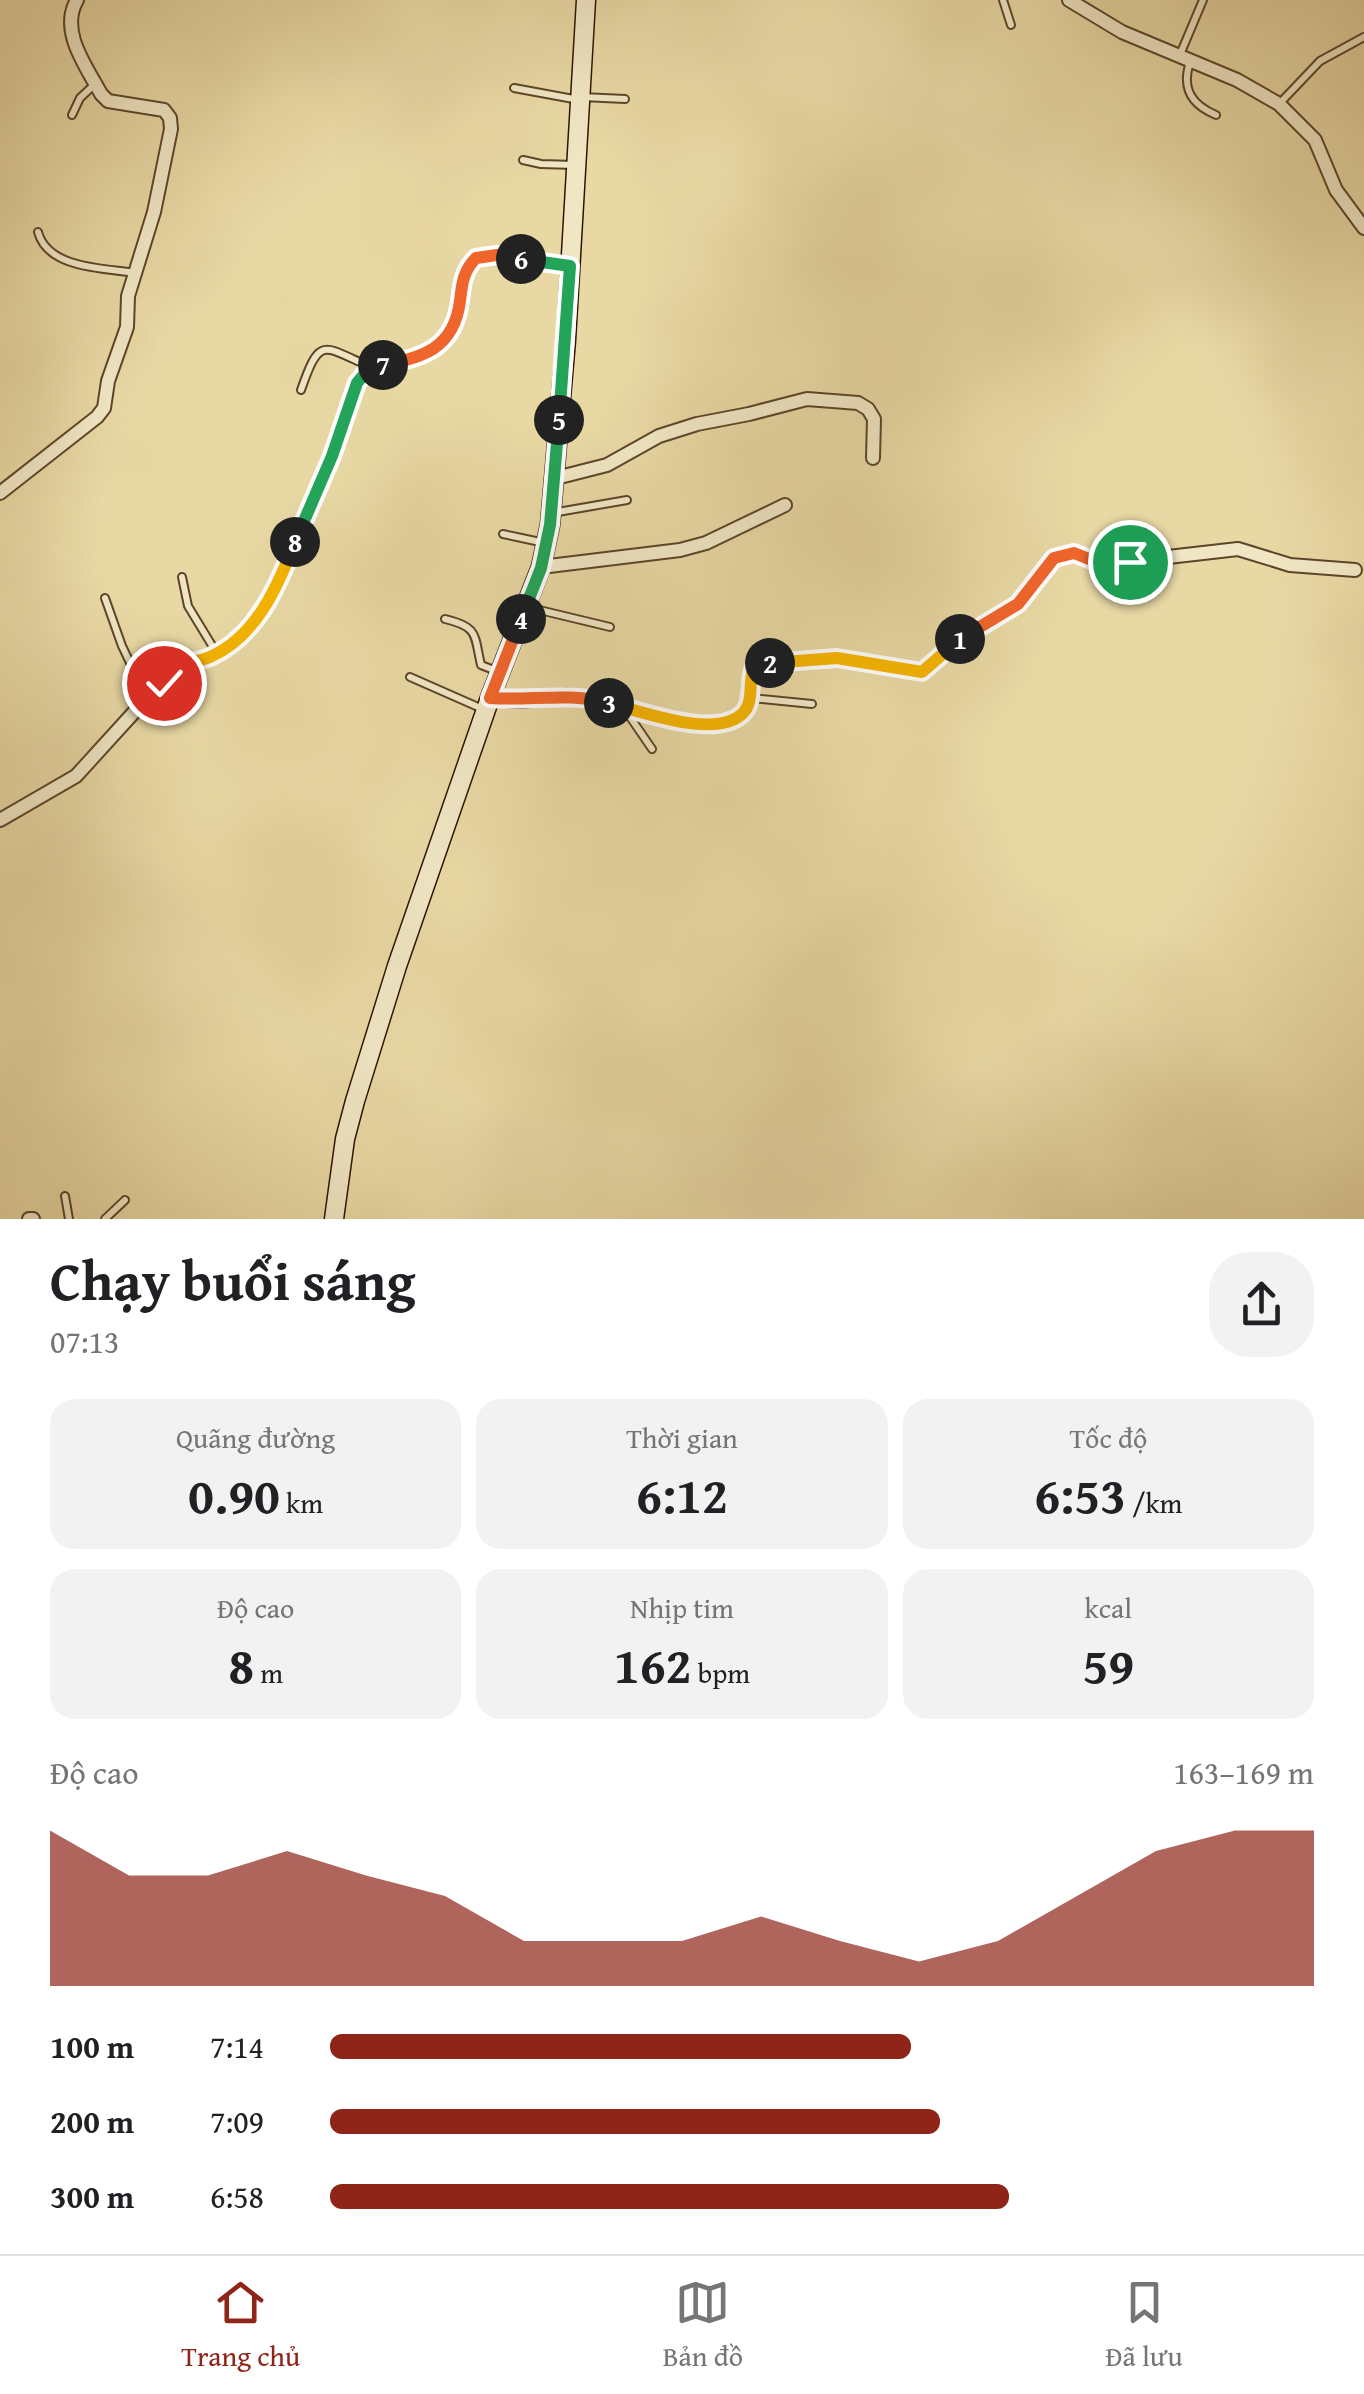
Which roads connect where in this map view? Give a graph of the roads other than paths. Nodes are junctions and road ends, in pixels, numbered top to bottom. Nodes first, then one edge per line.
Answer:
1 (77, 0) edge
2 (586, 0) edge
3 (1004, 0) edge
4 (1069, 0) edge
5 (1203, 0) edge
6 (1011, 25) dead end
7 (1364, 37) edge
8 (1184, 60) junction
9 (96, 84) junction
10 (514, 88) dead end
11 (581, 98) junction
12 (625, 99) dead end
13 (1279, 104) junction
14 (72, 115) dead end
15 (1216, 116) dead end
16 (523, 160) dead end
17 (576, 165) junction
18 (1364, 228) edge
19 (38, 232) dead end
20 (570, 266) junction
21 (138, 274) junction
22 (370, 367) junction
23 (301, 390) dead end
24 (872, 458) dead end
25 (556, 478) junction
26 (0, 492) edge
27 (627, 500) dead end
28 (785, 505) dead end
29 (551, 513) junction
30 (504, 534) dead end
31 (546, 543) junction
32 (541, 568) junction
33 (1356, 570) dead end
34 (182, 577) dead end
35 (105, 598) dead end
36 (526, 607) junction
37 (445, 619) dead end
38 (610, 627) dead end
39 (217, 653) junction
40 (500, 672) junction
41 (410, 677) dead end
42 (147, 698) junction
43 (750, 698) junction
44 (488, 704) junction
45 (812, 704) dead end
46 (622, 706) junction
47 (652, 749) dead end
48 (0, 820) edge
49 (65, 1196) dead end
50 (126, 1200) dead end
51 (69, 1219) edge
52 (105, 1219) edge
53 (334, 1219) edge

1 - 9 street
2 - 11 street
3 - 6 lane
4 - 8 street
5 - 8 lane
7 - 13 lane
8 - 13 street
8 - 15 lane
9 - 14 lane
9 - 21 street
10 - 11 lane
11 - 12 lane
11 - 17 street
13 - 18 street
16 - 17 lane
17 - 20 street
19 - 21 lane
20 - 22 street
20 - 25 street
21 - 26 street
22 - 23 lane
22 - 39 street
24 - 25 street
25 - 29 street
27 - 29 lane
28 - 32 street
29 - 31 street
30 - 31 lane
31 - 32 street
32 - 36 street
33 - 43 street
34 - 39 lane
35 - 42 lane
36 - 38 lane
36 - 40 street
37 - 40 lane
39 - 42 street
40 - 44 street
41 - 44 lane
42 - 48 street
43 - 45 lane
43 - 46 street
44 - 46 street
44 - 53 street
46 - 47 lane
49 - 51 lane
50 - 52 lane

